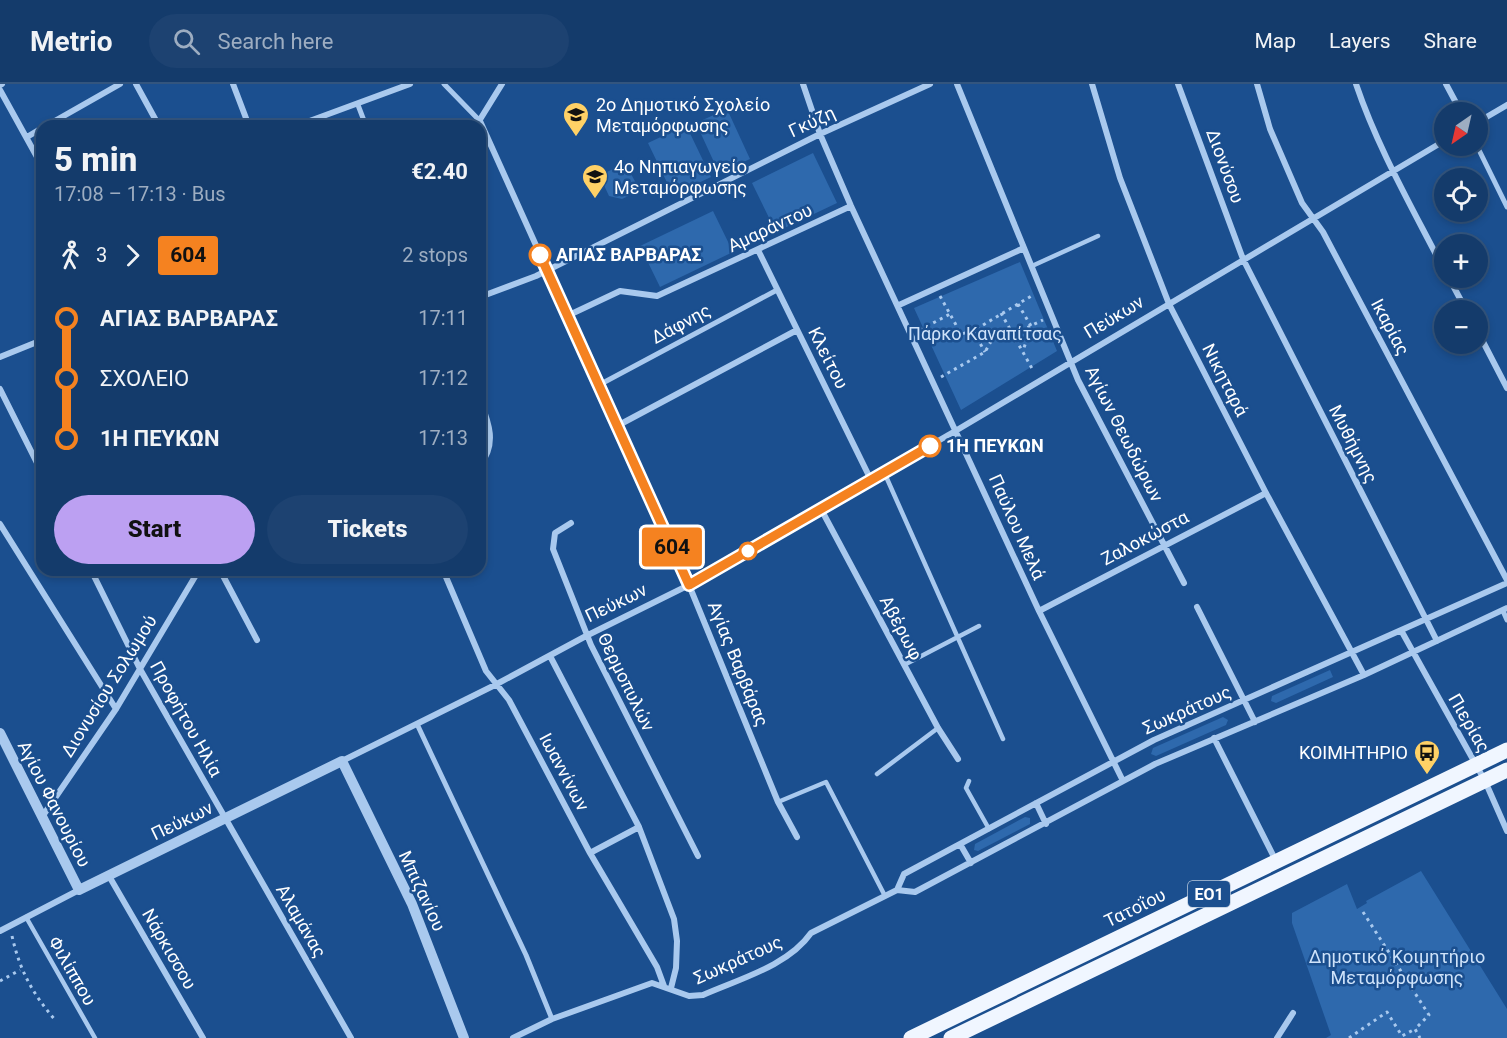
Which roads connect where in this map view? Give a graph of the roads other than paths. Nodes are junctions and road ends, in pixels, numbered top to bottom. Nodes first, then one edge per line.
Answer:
1 (120, 84) edge
2 (136, 84) edge
3 (233, 84) edge
4 (411, 84) edge
5 (444, 84) edge
6 (502, 84) edge
7 (803, 84) edge
8 (930, 84) edge
9 (957, 84) edge
10 (1092, 84) edge
11 (1178, 84) edge
12 (1257, 84) edge
13 (1356, 84) edge
14 (1446, 84) edge
15 (0, 90) edge
16 (1456, 102) edge
17 (358, 105) junction
18 (1507, 105) edge
19 (1488, 116) edge
20 (56, 120) edge
21 (156, 120) edge
22 (247, 120) edge
23 (314, 120) edge
24 (364, 120) edge
25 (475, 120) edge
26 (480, 120) edge
27 (36, 132) edge
28 (819, 134) junction
29 (27, 137) junction
30 (486, 141) edge
31 (1434, 147) edge
32 (36, 154) edge
33 (1482, 156) edge
34 (1393, 172) junction
35 (851, 206) junction
36 (1507, 207) edge
37 (1314, 218) junction
38 (1098, 236) dead end
39 (1024, 248) junction
40 (758, 250) junction
41 (1434, 251) edge
42 (1243, 259) junction
43 (1032, 266) junction
44 (546, 269) junction
45 (777, 290) junction
46 (486, 295) edge
47 (1169, 304) junction
48 (899, 305) junction
49 (567, 316) junction
50 (797, 330) junction
51 (36, 342) edge
52 (1488, 351) edge
53 (0, 357) edge
54 (1072, 362) junction
55 (599, 385) junction
56 (1507, 387) edge
57 (0, 389) edge
58 (486, 415) edge
59 (617, 426) junction
60 (957, 430) junction
61 (486, 457) edge
62 (36, 461) edge
63 (884, 472) junction
64 (871, 480) junction
65 (1266, 493) junction
66 (821, 509) junction
67 (572, 523) dead end
68 (0, 524) edge
69 (1164, 544) junction
70 (94, 576) edge
71 (196, 576) edge
72 (223, 576) edge
73 (446, 576) edge
74 (1507, 582) edge
75 (1184, 583) dead end
76 (689, 585) junction
77 (1197, 608) dead end
78 (1505, 610) edge
79 (1039, 611) junction
80 (1507, 620) edge
81 (1426, 621) junction
82 (979, 626) dead end
83 (1401, 632) junction
84 (586, 636) junction
85 (956, 637) junction
86 (257, 640) dead end
87 (1437, 641) junction
88 (1412, 652) junction
89 (1353, 653) junction
90 (550, 656) junction
91 (904, 665) junction
92 (140, 669) junction
93 (1364, 675) junction
94 (495, 686) junction
95 (1244, 701) junction
96 (116, 709) junction
97 (1255, 722) junction
98 (417, 724) junction
99 (938, 728) junction
100 (0, 733) edge
101 (1214, 738) junction
102 (1003, 739) dead end
103 (1507, 750) edge
104 (958, 759) dead end
105 (342, 761) junction
106 (1113, 762) junction
107 (1476, 765) junction
108 (1507, 770) edge
109 (877, 774) dead end
110 (969, 781) dead end
111 (1123, 781) junction
112 (1485, 781) junction
113 (778, 802) junction
114 (1036, 803) junction
115 (42, 817) junction
116 (225, 818) junction
117 (1046, 824) junction
118 (639, 827) junction
119 (989, 830) junction
120 (1507, 831) edge
121 (796, 837) dead end
122 (960, 844) junction
123 (590, 853) junction
124 (698, 856) dead end
125 (1276, 861) junction
126 (971, 863) junction
127 (109, 876) junction
128 (897, 890) junction
129 (79, 891) junction
130 (885, 896) junction
131 (26, 917) junction
132 (0, 931) edge
133 (668, 987) junction
134 (1293, 1013) dead end
135 (552, 1019) junction
136 (95, 1038) edge
137 (203, 1038) edge
138 (351, 1038) edge
139 (464, 1038) edge
140 (513, 1038) edge
141 (911, 1038) edge
142 (951, 1038) edge
143 (1277, 1038) edge

1 - 20 street
2 - 21 street
3 - 22 street
4 - 17 street
5 - 25 street, Αγίας Βαρβάρας
6 - 26 street
7 - 28 street, Παύλου Μελά
8 - 28 street, Γκύζη
9 - 39 street, Αγίων Θεωδώρων
10 - 47 street, Νικηταρά
11 - 42 street, Διονύσου
12 - 37 street, Ικαρίας
13 - 34 street
14 - 16 street
15 - 29 street
17 - 23 street
17 - 24 street
18 - 19 street
27 - 29 street
28 - 35 street, Παύλου Μελά
28 - 44 street, Γκύζη
29 - 32 street
30 - 44 street, Αγίας Βαρβάρας
31 - 34 street, Πεύκων
33 - 36 street
34 - 37 street, Πεύκων
34 - 41 street
35 - 40 street, Αμαράντου
35 - 48 street, Παύλου Μελά
37 - 42 street, Πεύκων
37 - 74 street, Ικαρίας
38 - 43 lane
39 - 43 street, Αγίων Θεωδώρων
39 - 48 street
40 - 45 street, Κλείτου
40 - 49 street, Αμαράντου
42 - 47 street, Πεύκων
42 - 81 street, Μυθήμνης
43 - 54 street, Αγίων Θεωδώρων
44 - 46 street, Γκύζη
44 - 49 street, Αγίας Βαρβάρας
45 - 50 street, Κλείτου
45 - 55 street, Δάφνης
47 - 54 street, Πεύκων
47 - 65 street, Νικηταρά
48 - 60 street, Παύλου Μελά
49 - 55 street, Αγίας Βαρβάρας
50 - 59 street
50 - 64 street, Κλείτου
51 - 53 street
52 - 56 street
54 - 60 street, Πεύκων
54 - 69 street, Αγίων Θεωδώρων
55 - 59 street, Αγίας Βαρβάρας
57 - 62 street
58 - 61 street
59 - 76 street, Αγίας Βαρβάρας
60 - 63 street, Πεύκων
60 - 79 street, Παύλου Μελά
63 - 64 street, Πεύκων
63 - 85 lane
64 - 66 street, Πεύκων
65 - 69 street, Ζαλοκώστα
65 - 89 street, Νικηταρά
66 - 76 street, Πεύκων
66 - 91 street, Αβέρωφ
67 - 84 street, Θερμοπυλών
68 - 96 street
69 - 75 street, Αγίων Θεωδώρων
69 - 79 street, Ζαλοκώστα
70 - 92 street, Προφήτου Ηλία
71 - 92 street, Διονυσίου Σολωμού
72 - 86 street
73 - 94 street, Ιωαννίνων
74 - 81 street, Σωκράτους
76 - 84 street, Πεύκων
76 - 113 street, Αγίας Βαρβάρας
77 - 95 street
78 - 80 street
78 - 87 street, Σωκράτους
79 - 106 street, Παύλου Μελά
81 - 83 street, Σωκράτους
81 - 87 street, Μυθήμνης
82 - 85 lane
83 - 88 street, Πιερίας
83 - 89 street, Σωκράτους
84 - 90 street, Πεύκων
84 - 124 street, Θερμοπυλών
85 - 91 lane
85 - 102 lane
87 - 88 street, Σωκράτους
88 - 93 street, Σωκράτους
88 - 107 street, Πιερίας
89 - 93 street, Νικηταρά
89 - 95 street, Σωκράτους
90 - 94 street, Πεύκων
90 - 118 street
91 - 99 street, Αβέρωφ
92 - 96 street, Διονυσίου Σολωμού
92 - 116 street, Προφήτου Ηλία
93 - 97 street, Σωκράτους
94 - 98 street, Πεύκων
94 - 123 street, Ιωαννίνων
95 - 97 street
95 - 106 street, Σωκράτους
96 - 115 street, Διονυσίου Σολωμού
97 - 101 street, Σωκράτους
98 - 105 street, Πεύκων
98 - 135 street
99 - 104 street, Αβέρωφ
99 - 109 lane
100 - 115 street, Αγίου Φανουρίου
101 - 111 street, Σωκράτους
101 - 125 street
103 - 107 main road, Τατοΐου / ΕΟ1
105 - 116 street, Πεύκων
105 - 139 street, Μπιζανίου
106 - 111 street, Παύλου Μελά
106 - 114 street, Σωκράτους
107 - 112 street, Πιερίας
107 - 125 main road, Τατοΐου / ΕΟ1
108 - 112 main road, Τατοΐου / ΕΟ1
110 - 119 lane
111 - 117 street, Σωκράτους
112 - 120 street, Πιερίας
112 - 142 main road, Τατοΐου / ΕΟ1
113 - 121 street, Αγίας Βαρβάρας
113 - 130 lane
114 - 117 street
114 - 119 street, Σωκράτους
115 - 129 street, Αγίου Φανουρίου
116 - 127 street, Πεύκων
116 - 138 street, Αλαμάνας
117 - 126 street, Σωκράτους
118 - 123 street
118 - 133 street
119 - 122 street, Σωκράτους
122 - 126 street
122 - 128 street, Σωκράτους
123 - 133 street, Ιωαννίνων
125 - 141 main road, Τατοΐου / ΕΟ1
126 - 128 street, Σωκράτους
127 - 129 street, Πεύκων
127 - 137 street, Νάρκισσου
128 - 130 street, Σωκράτους
129 - 131 street, Πεύκων
130 - 133 street, Σωκράτους
131 - 132 street, Πεύκων
131 - 136 lane, Φιλίππου
133 - 135 street, Σωκράτους
134 - 143 street
135 - 140 street, Σωκράτους

